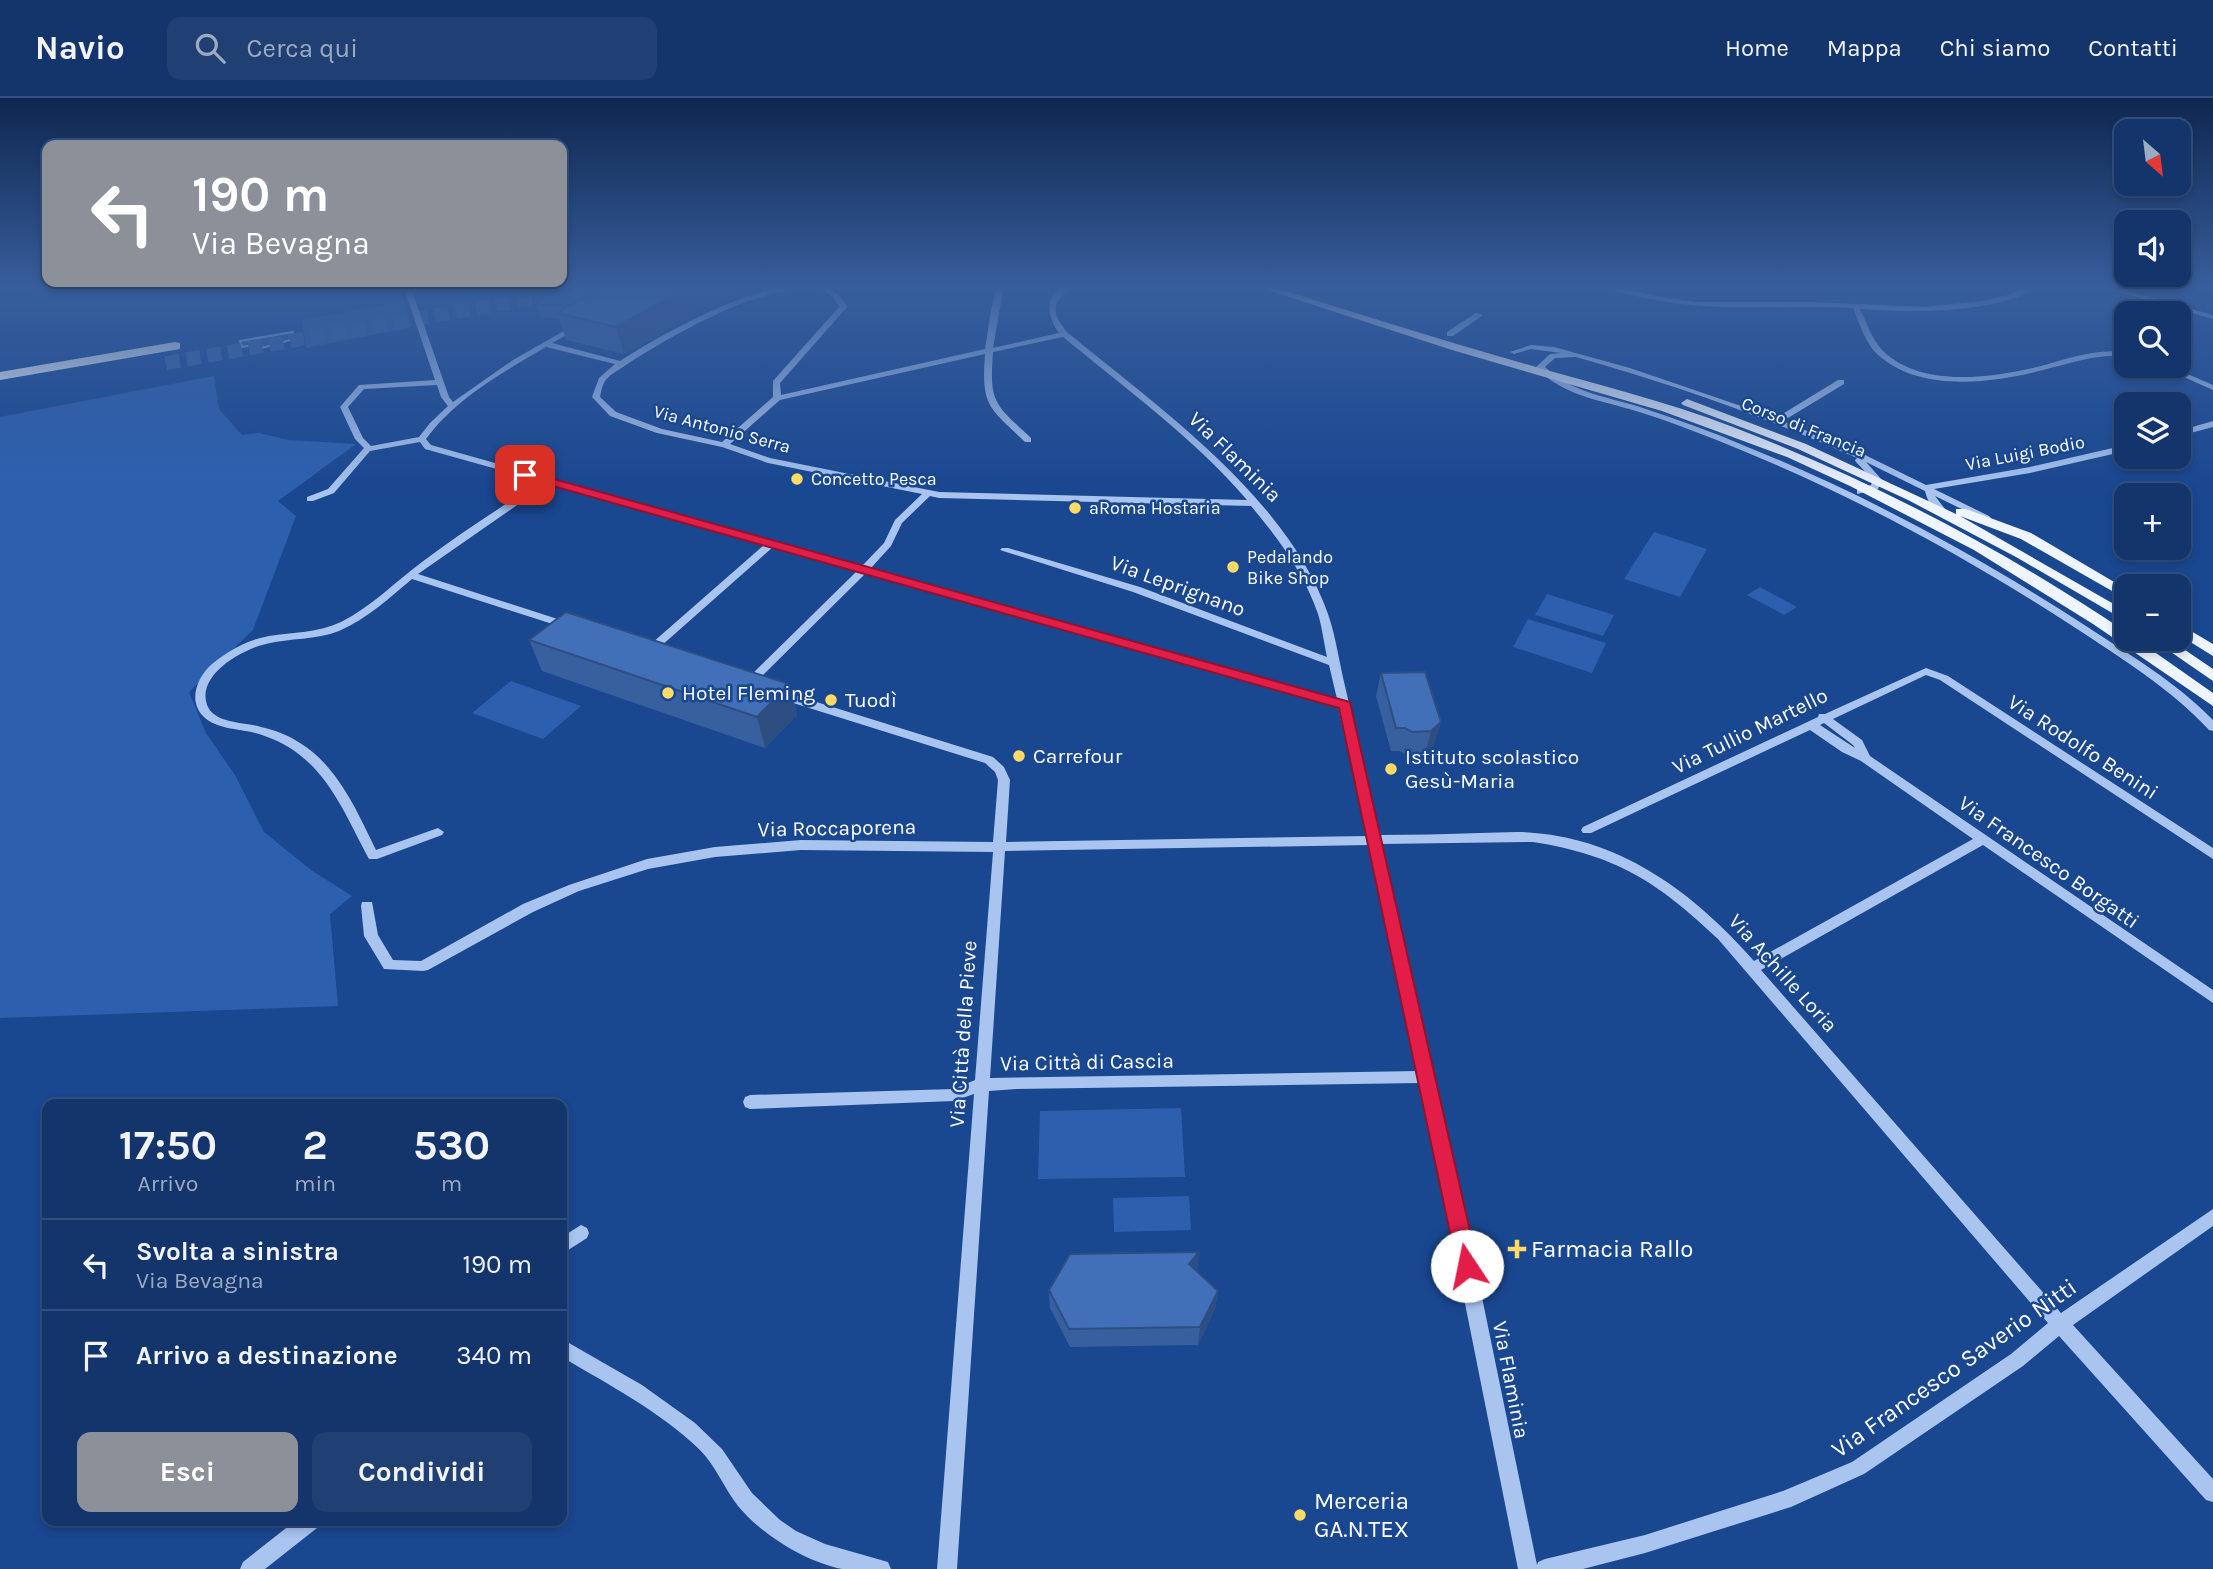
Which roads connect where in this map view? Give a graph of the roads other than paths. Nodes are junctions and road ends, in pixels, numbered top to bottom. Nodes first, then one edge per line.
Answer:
1 (130, 354) edge
2 (430, 354) edge
3 (529, 354) edge
4 (583, 354) edge
5 (642, 354) edge
6 (802, 354) edge
7 (980, 354) edge
8 (988, 354) edge
9 (1087, 354) edge
10 (1501, 354) edge
11 (1518, 354) edge
12 (1571, 354) edge
13 (1883, 354) edge
14 (2092, 354) edge
15 (1577, 355) junction
16 (623, 364) junction
17 (143, 366) tunnel mouth
18 (1545, 366) junction
19 (0, 374) edge
20 (2190, 378) edge
21 (440, 382) junction
22 (1841, 382) dead end
23 (2213, 388) edge
24 (0, 391) edge
25 (777, 398) junction
26 (453, 407) junction
27 (1777, 421) junction
28 (2213, 425) edge
29 (2191, 431) edge
30 (422, 439) junction
31 (1028, 440) dead end
32 (724, 445) junction
33 (370, 449) junction
34 (1843, 449) junction
35 (2114, 451) edge
36 (546, 481) junction
37 (1873, 484) junction
38 (1928, 487) junction
39 (1839, 489) junction
40 (929, 492) junction
41 (310, 499) dead end
42 (1255, 503) junction
43 (1940, 509) junction
44 (1925, 518) junction
45 (1986, 518) junction
46 (1937, 540) junction
47 (771, 545) junction
48 (1005, 550) dead end
49 (863, 570) junction
50 (413, 576) junction
51 (2114, 588) edge
52 (2114, 610) edge
53 (581, 630) edge
54 (2191, 636) edge
55 (2177, 651) edge
56 (2213, 651) edge
57 (659, 655) edge
58 (1335, 663) junction
59 (1931, 672) joint
60 (2213, 676) edge
61 (2213, 701) edge
62 (1345, 705) junction
63 (1823, 718) junction
64 (1810, 724) junction
65 (2213, 727) edge
66 (1865, 758) junction
67 (1587, 830) dead end
68 (438, 832) dead end
69 (1983, 839) junction
70 (1374, 841) junction
71 (998, 847) junction
72 (2213, 855) edge
73 (367, 906) dead end
74 (1753, 968) junction
75 (2213, 997) edge
76 (1427, 1077) junction
77 (980, 1085) junction
78 (750, 1102) dead end
79 (2213, 1217) edge
80 (581, 1233) dead end
81 (567, 1243) edge
82 (2060, 1324) junction
83 (567, 1350) edge
84 (2213, 1493) edge
85 (304, 1526) edge
86 (250, 1569) edge
87 (881, 1569) edge
88 (947, 1569) edge
89 (1528, 1569) edge
90 (1545, 1569) edge

1 - 19 highway
2 - 21 street
3 - 26 street
4 - 16 street
5 - 16 street, Via Antonio Serra
6 - 25 street, Via Antonio Serra
7 - 25 street
8 - 31 street
9 - 42 street, Via Flaminia
10 - 18 main road, Corso di Francia
11 - 18 main road, Corso di Francia
12 - 15 street, Corso di Francia
13 - 14 street
15 - 18 street
15 - 27 street, Corso di Francia
16 - 32 street, Via Antonio Serra
17 - 24 highway
18 - 37 main road, Corso di Francia
18 - 39 street, Corso di Francia
20 - 23 street
21 - 26 street
21 - 33 street
22 - 27 street
25 - 32 street
26 - 30 street
27 - 34 street, Corso di Francia
28 - 29 street
30 - 33 street
30 - 36 street
32 - 40 street, Via Antonio Serra
33 - 41 street
34 - 37 street, Corso di Francia
34 - 38 street, Corso di Francia
35 - 38 street, Via Luigi Bodio
36 - 47 street
36 - 50 street
37 - 39 street, Corso di Francia
37 - 43 main road, Corso di Francia
37 - 44 main road, Corso di Francia
38 - 43 street
38 - 45 street, Corso di Francia
39 - 46 street, Corso di Francia
40 - 42 street, Via Antonio Serra
40 - 49 street
42 - 58 street, Via Flaminia
43 - 44 main road
43 - 45 main road, Corso di Francia
43 - 52 main road, Corso di Francia
44 - 46 street
44 - 61 main road, Corso di Francia
45 - 51 main road, Corso di Francia
46 - 65 street, Corso di Francia
47 - 49 street
47 - 57 street
48 - 58 street, Via Leprignano
49 - 62 street
49 - 71 street, Via Città della Pieve
50 - 53 street
50 - 68 street
54 - 56 main road
55 - 60 main road
58 - 62 street, Via Flaminia
59 - 63 street, Via Tullio Martello
59 - 72 street, Via Rodolfo Benini
62 - 70 street, Via Flaminia
63 - 64 street, Via Tullio Martello
63 - 66 street, Via Francesco Borgatti
64 - 66 street, Via Francesco Borgatti
64 - 67 street, Via Tullio Martello
66 - 69 street, Via Francesco Borgatti
69 - 74 street
69 - 75 street, Via Francesco Borgatti
70 - 71 street, Via Roccaporena
70 - 74 street, Via Achille Loria
70 - 76 street, Via Flaminia
71 - 73 street, Via Roccaporena
71 - 77 street, Via Città della Pieve
74 - 82 street, Via Achille Loria
76 - 77 street, Via Città di Cascia
76 - 89 street, Via Flaminia
77 - 78 street, Via Città di Cascia
77 - 88 street, Via Città della Pieve
79 - 82 street, Via Francesco Saverio Nitti
80 - 81 street
82 - 84 street, Via Achille Loria
82 - 90 street, Via Francesco Saverio Nitti
83 - 87 street
85 - 86 street

